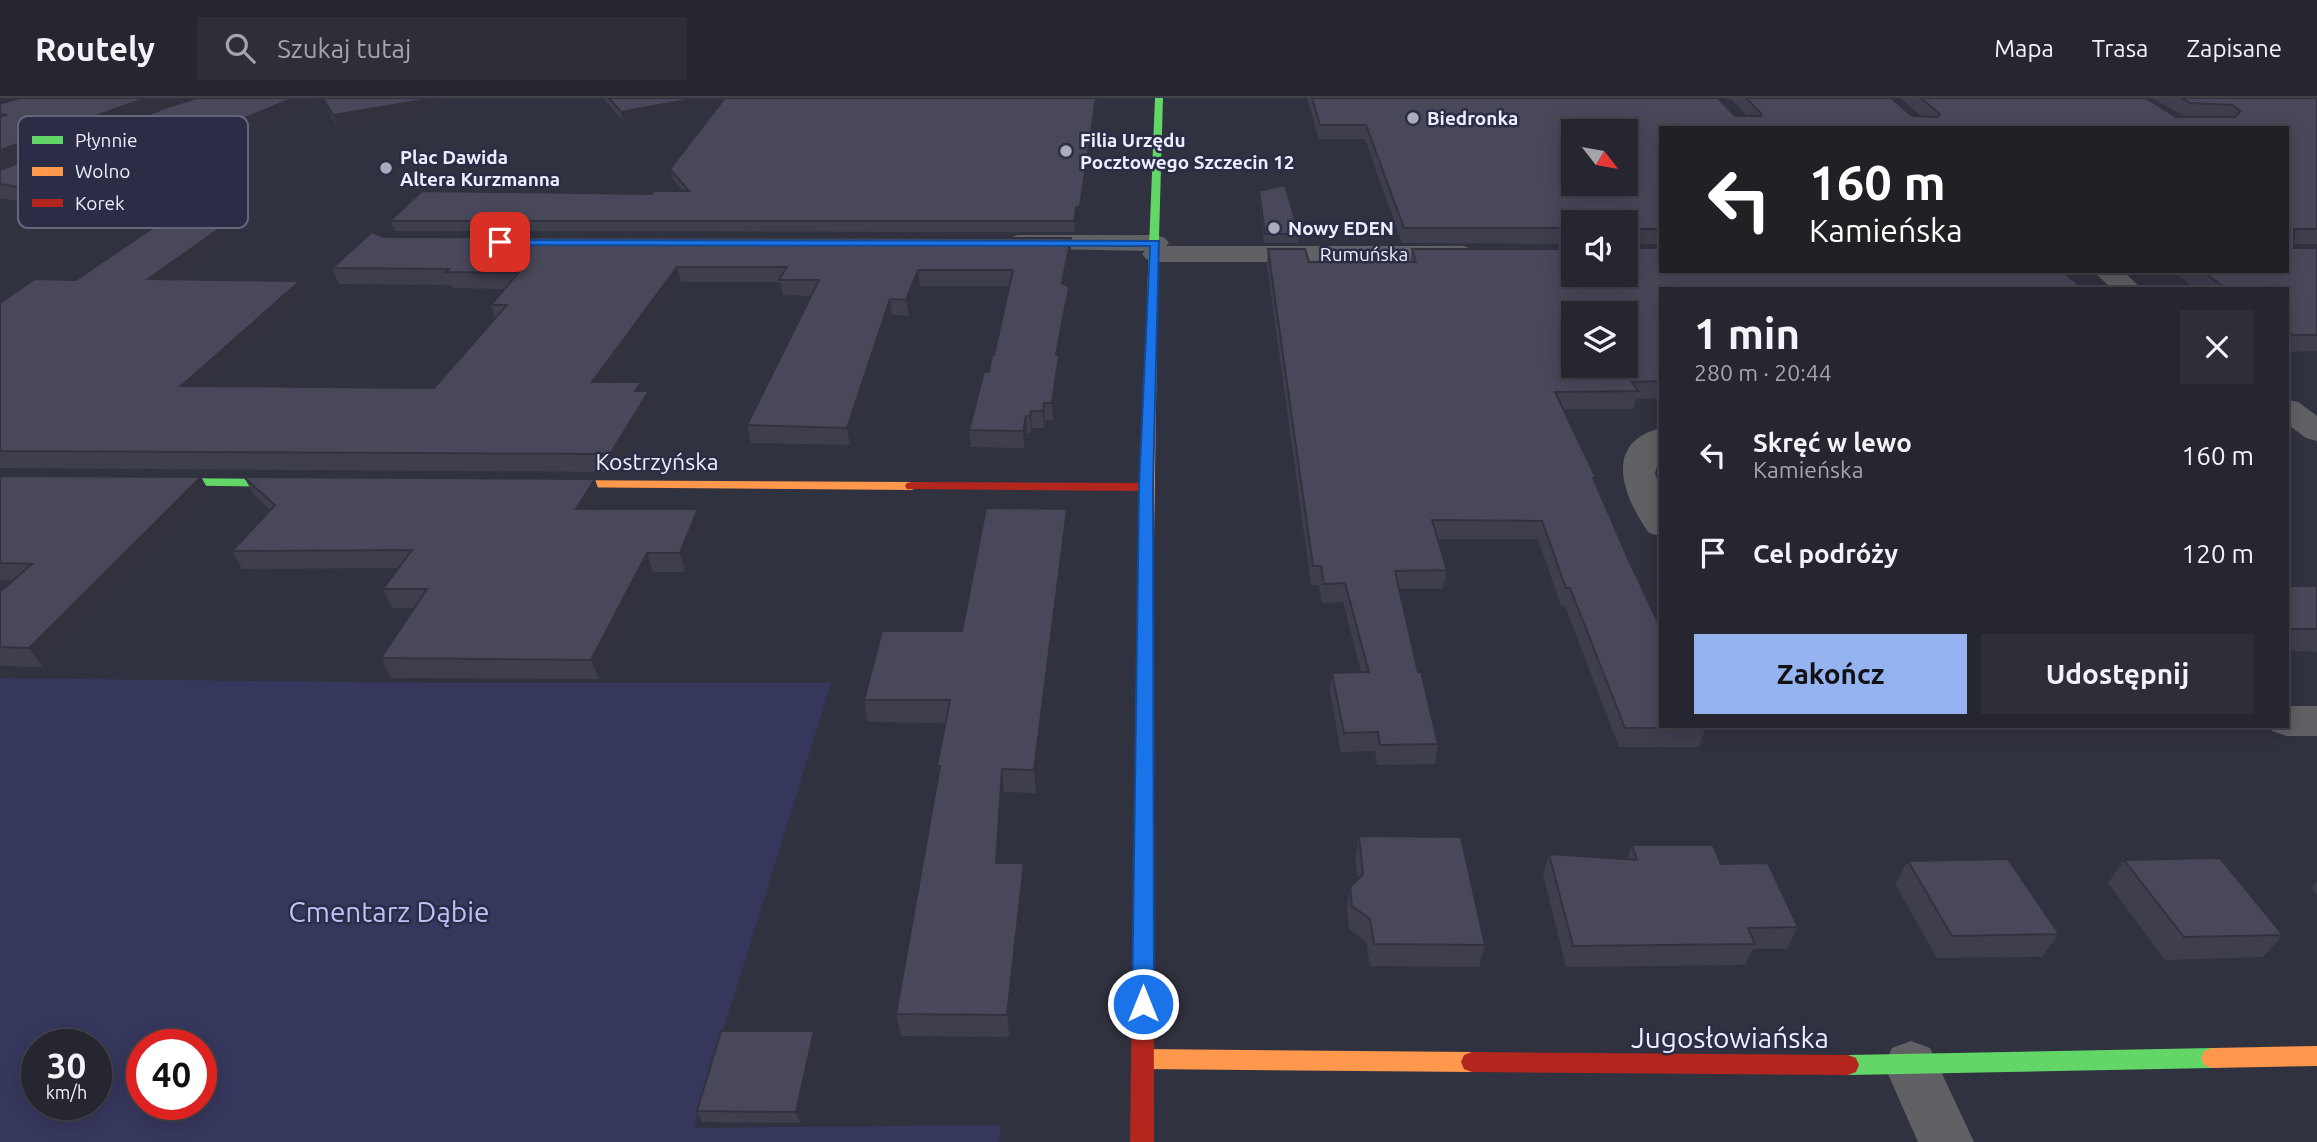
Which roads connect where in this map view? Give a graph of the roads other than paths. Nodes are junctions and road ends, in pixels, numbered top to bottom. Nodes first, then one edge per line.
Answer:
1 (1158, 98) edge
2 (999, 243) edge
3 (1155, 249) junction
4 (1492, 254) edge
5 (2109, 273) edge
6 (2126, 287) edge
7 (2289, 411) edge
8 (2306, 429) edge
9 (1659, 439) edge
10 (139, 482) edge
11 (320, 483) edge
12 (529, 484) edge
13 (1146, 487) junction
14 (1659, 522) edge
15 (2289, 721) edge
16 (2317, 721) edge
17 (2317, 1056) edge
18 (1143, 1059) junction
19 (1911, 1065) junction
20 (1142, 1142) edge
21 (1946, 1142) edge

1 - 3 street
2 - 3 street, Rumuńska
3 - 4 street, Rumuńska
3 - 13 street
5 - 6 street
7 - 8 street
9 - 14 street
10 - 11 street
12 - 13 street, Kostrzyńska
13 - 18 street
15 - 16 street
17 - 19 street, Jugosłowiańska
18 - 19 street, Jugosłowiańska
18 - 20 street
19 - 21 street

